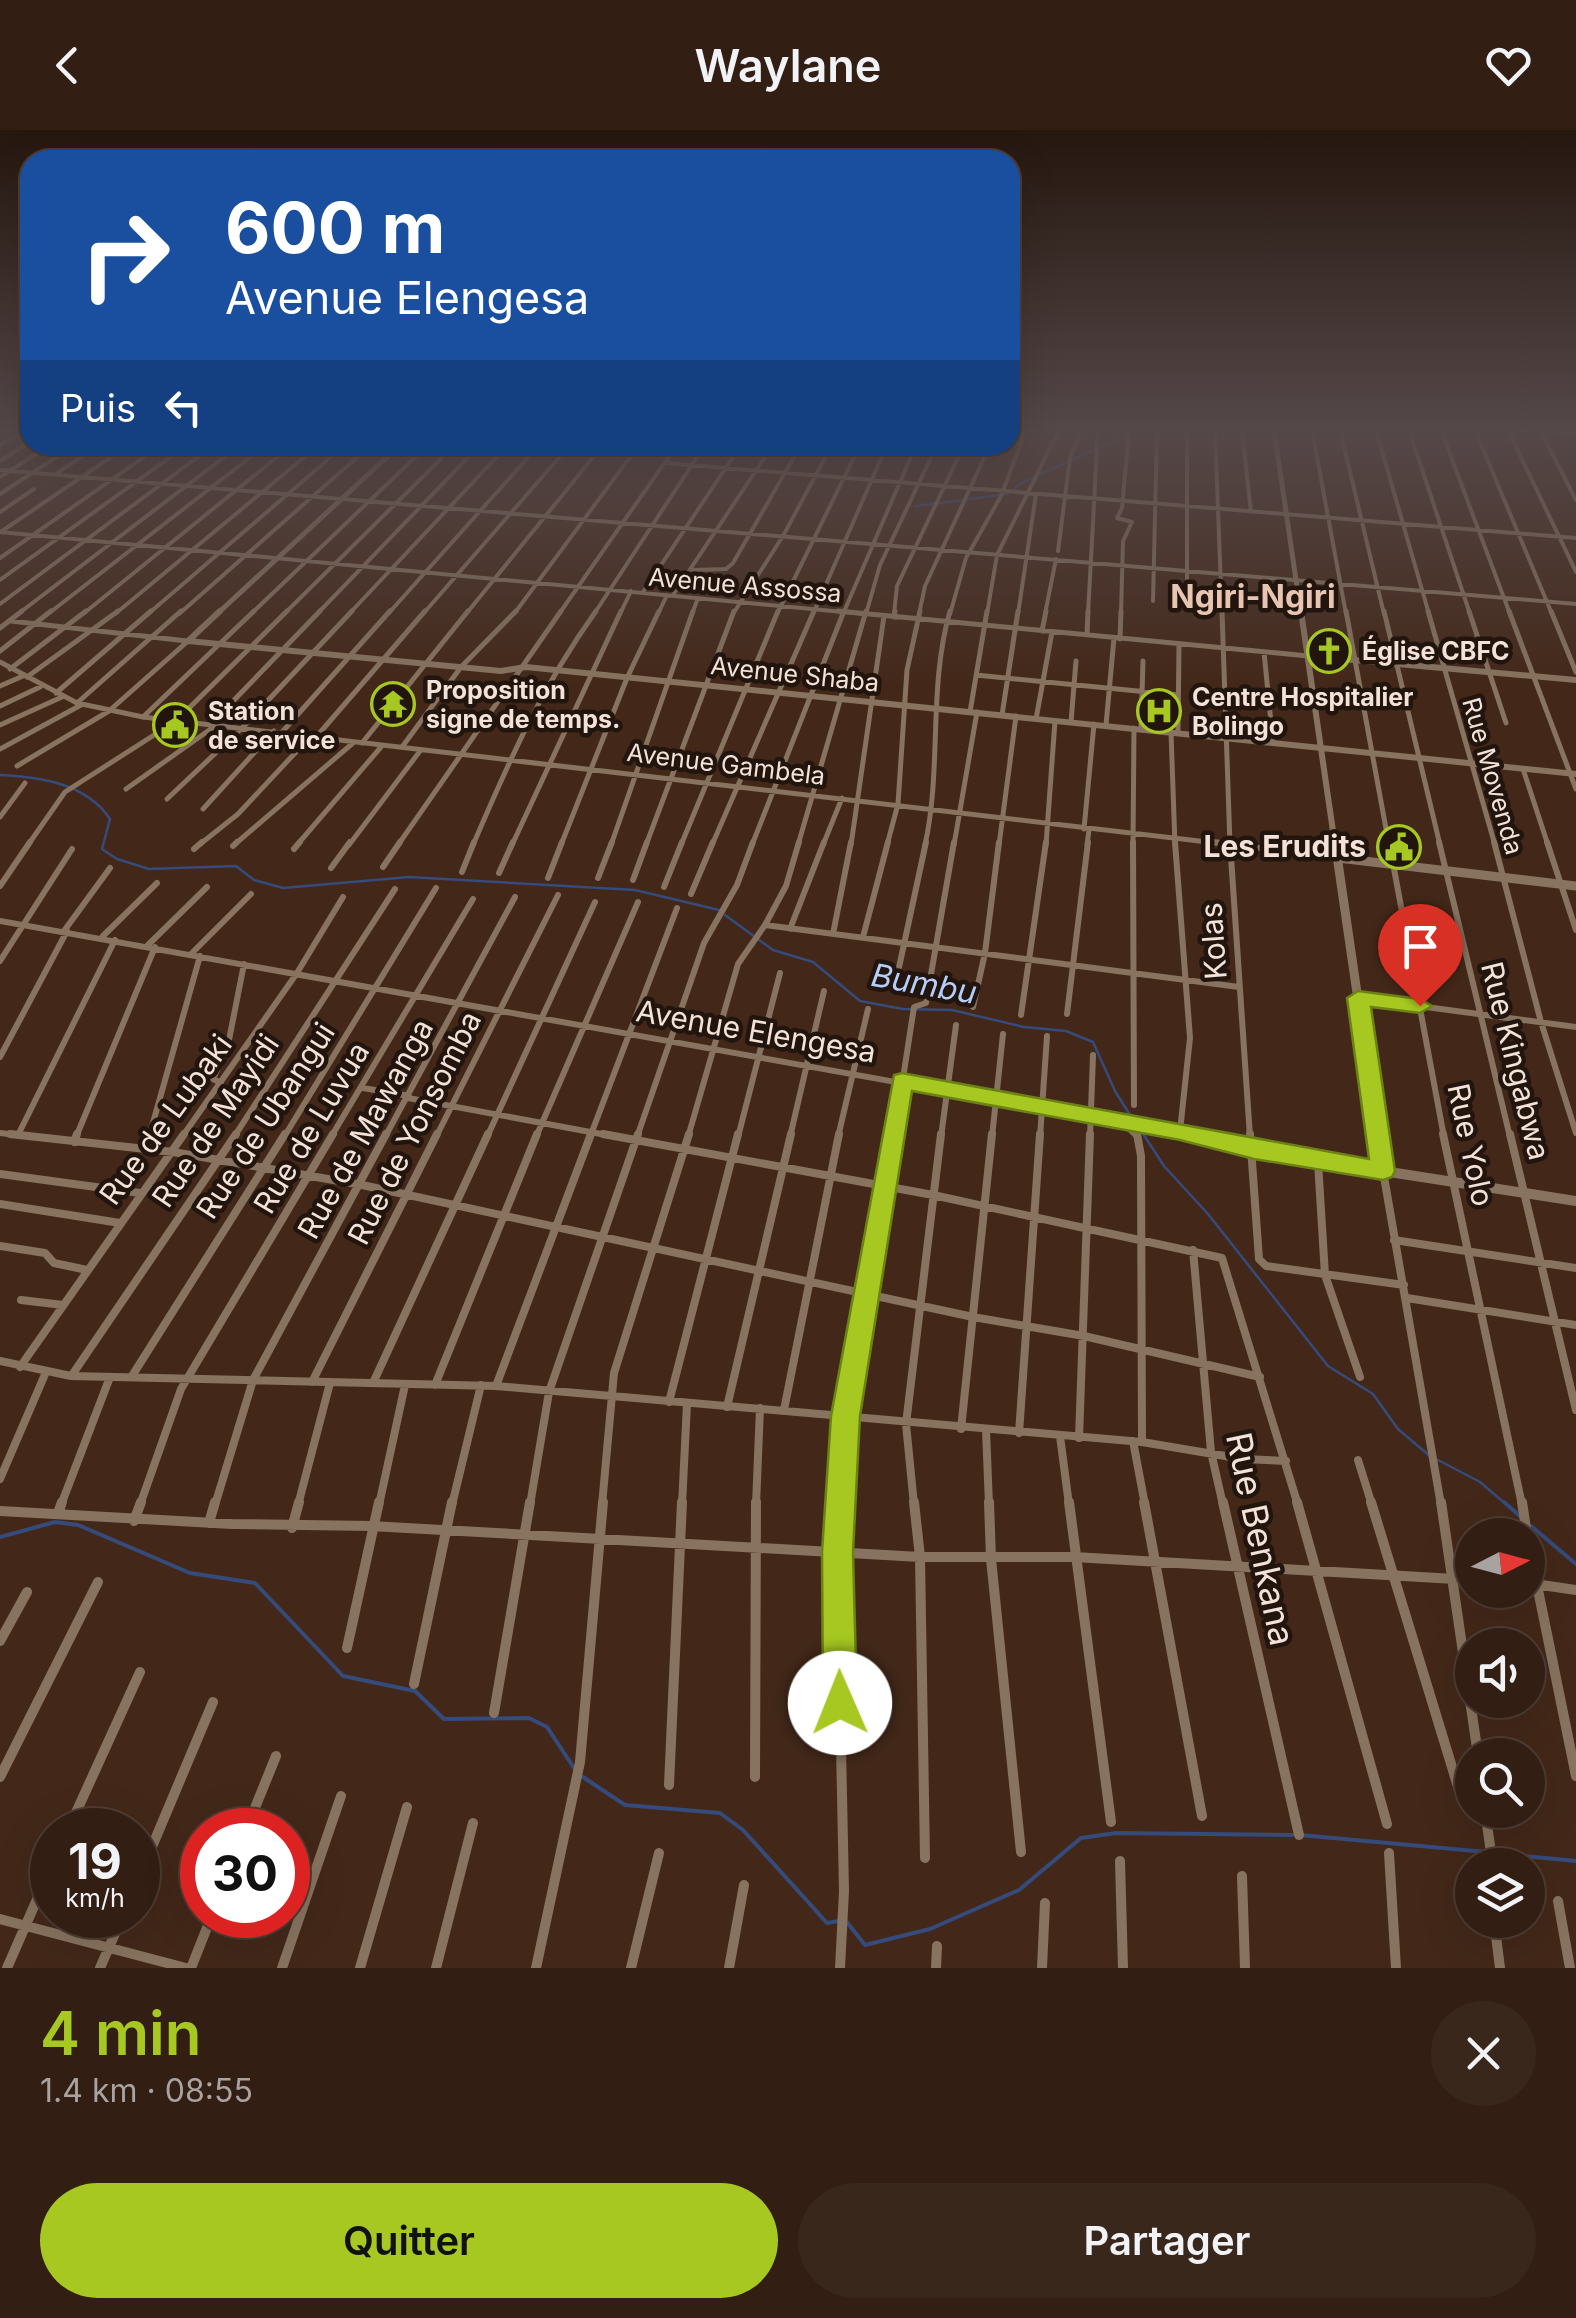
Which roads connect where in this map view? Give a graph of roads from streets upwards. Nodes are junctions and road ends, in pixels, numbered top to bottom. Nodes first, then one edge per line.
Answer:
1 (1288, 515) edge
2 (24, 516) edge
3 (60, 516) edge
4 (89, 516) edge
5 (118, 516) edge
6 (147, 516) edge
7 (175, 516) edge
8 (205, 516) edge
9 (233, 516) edge
10 (262, 516) edge
11 (291, 516) edge
12 (324, 516) edge
13 (354, 516) edge
14 (381, 516) edge
15 (411, 516) edge
16 (440, 516) edge
17 (474, 516) edge
18 (510, 516) edge
19 (546, 516) joint
20 (587, 516) edge
21 (627, 516) edge
22 (661, 516) edge
23 (694, 516) edge
24 (728, 516) edge
25 (762, 516) edge
26 (795, 516) edge
27 (824, 516) edge
28 (855, 516) edge
29 (885, 516) edge
30 (904, 516) edge
31 (931, 516) edge
32 (960, 516) edge
33 (991, 516) edge
34 (1015, 516) edge
35 (1032, 516) edge
36 (1062, 516) edge
37 (1095, 516) edge
38 (1118, 516) edge
39 (1155, 516) edge
40 (1185, 516) edge
41 (1216, 516) edge
42 (1298, 516) edge
43 (1362, 516) edge
44 (1400, 516) edge
45 (1438, 516) edge
46 (1473, 516) edge
47 (1513, 516) edge
48 (1550, 516) edge
49 (1328, 518) junction
50 (585, 519) junction
51 (1363, 521) junction
52 (622, 523) junction
53 (1402, 524) junction
54 (655, 526) junction
55 (686, 528) junction
56 (1442, 528) junction
57 (1478, 530) junction
58 (719, 531) junction
59 (0, 532) edge
60 (752, 534) junction
61 (1521, 534) junction
62 (33, 535) junction
63 (784, 536) junction
64 (1560, 537) junction
65 (58, 538) junction
66 (1576, 538) edge
67 (812, 539) junction
68 (86, 540) junction
69 (844, 541) junction
70 (112, 542) junction
71 (872, 544) junction
72 (138, 545) junction
73 (889, 545) junction
74 (916, 547) junction
75 (166, 548) junction
76 (193, 550) junction
77 (944, 550) junction
78 (1058, 551) dead end
79 (219, 552) junction
80 (969, 552) junction
81 (246, 555) junction
82 (997, 555) junction
83 (1024, 557) junction
84 (0, 558) edge
85 (278, 558) junction
86 (308, 560) junction
87 (1056, 560) junction
88 (1093, 562) junction
89 (334, 563) junction
90 (363, 565) junction
91 (1123, 565) junction
92 (393, 568) junction
93 (1154, 568) junction
94 (1184, 570) junction
95 (426, 571) junction
96 (692, 571) junction
97 (1576, 572) edge
98 (1218, 573) junction
99 (460, 574) junction
100 (496, 577) junction
101 (0, 580) edge
102 (1298, 580) junction
103 (540, 581) junction
104 (1339, 583) junction
105 (578, 585) junction
106 (1380, 587) junction
107 (612, 589) junction
108 (1421, 590) junction
109 (631, 591) junction
110 (642, 592) junction
111 (1464, 594) junction
112 (670, 595) junction
113 (698, 598) junction
114 (1504, 598) junction
115 (1153, 601) dead end
116 (738, 602) junction
117 (1548, 602) junction
118 (0, 604) edge
119 (1187, 604) dead end
120 (1576, 604) edge
121 (780, 606) junction
122 (814, 608) junction
123 (843, 612) junction
124 (864, 614) junction
125 (884, 616) junction
126 (894, 616) junction
127 (0, 617) edge
128 (11, 620) junction
129 (918, 620) junction
130 (948, 623) junction
131 (38, 624) junction
132 (983, 626) junction
133 (0, 628) edge
134 (65, 628) junction
135 (1015, 628) junction
136 (1042, 631) junction
137 (94, 632) junction
138 (1052, 632) junction
139 (123, 635) junction
140 (1087, 635) junction
141 (154, 638) junction
142 (1117, 638) junction
143 (188, 642) junction
144 (219, 644) junction
145 (1179, 644) junction
146 (250, 647) junction
147 (1221, 648) junction
148 (0, 650) edge
149 (281, 650) junction
150 (1264, 652) junction
151 (312, 653) junction
152 (349, 656) junction
153 (1308, 656) junction
154 (385, 660) junction
155 (1354, 660) junction
156 (1076, 661) dead end
157 (1143, 661) dead end
158 (428, 664) junction
159 (1396, 664) junction
160 (4, 666) edge
161 (461, 667) junction
162 (520, 668) junction
163 (1444, 669) junction
164 (554, 670) junction
165 (1576, 672) edge
166 (1491, 673) junction
167 (590, 674) junction
168 (976, 675) junction
169 (25, 677) junction
170 (1533, 677) junction
171 (627, 678) junction
172 (1010, 678) junction
173 (1576, 680) edge
174 (1041, 681) junction
175 (667, 682) junction
176 (1074, 684) junction
177 (704, 685) junction
178 (0, 686) edge
179 (41, 686) junction
180 (1108, 688) junction
181 (743, 689) junction
182 (1143, 691) junction
183 (777, 692) junction
184 (1178, 694) junction
185 (60, 695) junction
186 (808, 695) junction
187 (839, 698) junction
188 (872, 702) junction
189 (80, 704) junction
190 (904, 705) junction
191 (0, 706) edge
192 (939, 708) junction
193 (109, 711) junction
194 (974, 712) junction
195 (1002, 715) junction
196 (1016, 716) junction
197 (143, 717) junction
198 (1036, 719) junction
199 (1055, 720) junction
200 (176, 721) junction
201 (1071, 722) junction
202 (1506, 723) dead end
203 (214, 724) junction
204 (1094, 724) junction
205 (0, 725) edge
206 (1106, 725) junction
207 (242, 728) junction
208 (1138, 728) junction
209 (278, 731) junction
210 (1174, 732) junction
211 (314, 736) junction
212 (1226, 738) junction
213 (1273, 742) junction
214 (358, 743) junction
215 (382, 746) junction
216 (402, 747) junction
217 (1320, 748) junction
218 (0, 749) edge
219 (420, 750) junction
220 (462, 752) junction
221 (1373, 753) junction
222 (510, 758) junction
223 (1420, 758) junction
224 (551, 763) junction
225 (1470, 763) junction
226 (17, 766) dead end
227 (594, 768) junction
228 (1522, 769) junction
229 (640, 774) junction
230 (1573, 774) edge
231 (674, 778) junction
232 (709, 782) junction
233 (25, 783) dead end
234 (736, 784) junction
235 (773, 788) junction
236 (126, 789) dead end
237 (1576, 789) edge
238 (812, 793) junction
239 (842, 798) junction
240 (167, 799) dead end
241 (860, 800) junction
242 (898, 804) junction
243 (203, 809) dead end
244 (932, 809) junction
245 (962, 814) junction
246 (0, 817) edge
247 (1004, 819) junction
248 (1049, 825) junction
249 (1087, 830) junction
250 (1134, 835) junction
251 (1174, 840) junction
252 (232, 846) dead end
253 (1230, 846) junction
254 (72, 849) dead end
255 (194, 849) dead end
256 (294, 849) dead end
257 (1338, 858) junction
258 (1394, 865) junction
259 (383, 867) dead end
260 (110, 868) dead end
261 (332, 868) dead end
262 (462, 872) dead end
263 (1447, 872) junction
264 (498, 873) dead end
265 (548, 878) dead end
266 (598, 878) dead end
267 (1504, 878) junction
268 (633, 880) dead end
269 (157, 883) dead end
270 (1561, 884) junction
271 (0, 886) edge
272 (664, 886) dead end
273 (1576, 886) edge
274 (207, 887) dead end
275 (436, 888) dead end
276 (395, 889) dead end
277 (251, 894) dead end
278 (558, 894) dead end
279 (691, 894) dead end
280 (343, 897) dead end
281 (515, 897) dead end
282 (474, 899) dead end
283 (595, 902) dead end
284 (638, 902) dead end
285 (677, 908) dead end
286 (0, 920) edge
287 (22, 923) junction
288 (765, 925) junction
289 (790, 928) junction
290 (1576, 930) edge
291 (65, 931) junction
292 (833, 934) junction
293 (102, 937) junction
294 (863, 938) junction
295 (115, 940) junction
296 (903, 943) junction
297 (152, 946) junction
298 (935, 946) junction
299 (985, 953) junction
300 (196, 955) junction
301 (1030, 959) junction
302 (0, 960) edge
303 (244, 964) junction
304 (1072, 964) junction
305 (297, 973) junction
306 (780, 973) dead end
307 (1131, 974) junction
308 (338, 980) junction
309 (1185, 980) junction
310 (380, 986) junction
311 (895, 986) dead end
312 (1239, 986) junction
313 (824, 991) dead end
314 (418, 995) junction
315 (1358, 998) junction
316 (460, 1001) junction
317 (1420, 1006) junction
318 (973, 1007) dead end
319 (502, 1009) junction
320 (868, 1009) dead end
321 (912, 1012) joint
322 (1067, 1014) dead end
323 (1480, 1014) junction
324 (1021, 1015) dead end
325 (543, 1018) junction
326 (1541, 1022) junction
327 (586, 1025) junction
328 (956, 1025) dead end
329 (1576, 1026) edge
330 (628, 1032) junction
331 (1003, 1034) dead end
332 (1048, 1036) dead end
333 (671, 1040) junction
334 (716, 1049) junction
335 (1093, 1055) dead end
336 (762, 1056) junction
337 (0, 1057) edge
338 (809, 1064) junction
339 (854, 1072) junction
340 (902, 1081) junction
341 (221, 1083) junction
342 (362, 1088) junction
343 (949, 1089) junction
344 (409, 1097) junction
345 (995, 1097) junction
346 (1134, 1105) dead end
347 (452, 1106) junction
348 (1042, 1106) junction
349 (1090, 1114) junction
350 (498, 1115) junction
351 (1113, 1119) junction
352 (544, 1122) junction
353 (590, 1131) junction
354 (1180, 1131) junction
355 (0, 1133) edge
356 (1576, 1133) edge
357 (18, 1135) junction
358 (637, 1140) junction
359 (74, 1142) junction
360 (146, 1148) junction
361 (684, 1149) junction
362 (1254, 1150) junction
363 (173, 1152) junction
364 (734, 1158) junction
365 (217, 1160) junction
366 (1318, 1162) junction
367 (782, 1167) junction
368 (260, 1170) junction
369 (1383, 1171) junction
370 (0, 1174) edge
371 (829, 1176) junction
372 (308, 1178) junction
373 (1452, 1181) junction
374 (362, 1185) junction
375 (883, 1186) junction
376 (140, 1192) junction
377 (1524, 1193) junction
378 (933, 1195) junction
379 (405, 1196) junction
380 (1576, 1201) edge
381 (0, 1204) edge
382 (984, 1206) junction
383 (454, 1208) junction
384 (502, 1216) junction
385 (1036, 1218) junction
386 (120, 1223) junction
387 (554, 1228) junction
388 (1087, 1228) junction
389 (604, 1237) junction
390 (1142, 1240) junction
391 (1394, 1240) junction
392 (0, 1246) edge
393 (653, 1247) junction
394 (1194, 1250) junction
395 (1471, 1252) junction
396 (708, 1259) junction
397 (1540, 1263) junction
398 (759, 1268) junction
399 (1576, 1268) edge
400 (88, 1270) junction
401 (1325, 1275) junction
402 (811, 1280) junction
403 (1404, 1285) junction
404 (865, 1292) junction
405 (1407, 1298) junction
406 (21, 1300) dead end
407 (918, 1305) junction
408 (63, 1306) junction
409 (1480, 1310) junction
410 (973, 1317) junction
411 (1554, 1321) junction
412 (1576, 1325) edge
413 (1030, 1328) junction
414 (1084, 1336) junction
415 (1143, 1352) junction
416 (0, 1362) edge
417 (1203, 1366) junction
418 (20, 1367) junction
419 (46, 1372) junction
420 (71, 1376) junction
421 (110, 1377) junction
422 (131, 1377) junction
423 (1260, 1377) junction
424 (1360, 1377) dead end
425 (188, 1378) junction
426 (253, 1380) junction
427 (312, 1382) junction
428 (373, 1383) junction
429 (330, 1384) junction
430 (404, 1385) junction
431 (435, 1385) junction
432 (481, 1386) junction
433 (496, 1386) junction
434 (549, 1392) junction
435 (613, 1397) junction
436 (669, 1402) junction
437 (687, 1404) junction
438 (726, 1407) junction
439 (760, 1408) junction
440 (784, 1410) junction
441 (1576, 1410) edge
442 (845, 1416) junction
443 (906, 1424) junction
444 (961, 1429) junction
445 (986, 1430) junction
446 (1020, 1432) junction
447 (1060, 1436) junction
448 (1079, 1438) junction
449 (1137, 1442) junction
450 (1211, 1452) junction
451 (1286, 1460) junction
452 (1358, 1460) dead end
453 (0, 1479) edge
454 (0, 1510) edge
455 (58, 1513) junction
456 (1526, 1518) edge
457 (134, 1521) junction
458 (209, 1523) junction
459 (371, 1526) junction
460 (292, 1528) junction
461 (445, 1532) junction
462 (525, 1534) junction
463 (600, 1538) junction
464 (680, 1542) junction
465 (754, 1547) junction
466 (838, 1552) junction
467 (920, 1557) junction
468 (1074, 1557) junction
469 (991, 1559) junction
470 (1156, 1563) junction
471 (1234, 1565) junction
472 (1316, 1570) junction
473 (1394, 1578) junction
474 (1451, 1578) junction
475 (1455, 1578) edge
476 (98, 1582) dead end
477 (1545, 1586) edge
478 (1576, 1590) edge
479 (27, 1592) dead end
480 (1537, 1608) edge
481 (0, 1641) edge
482 (347, 1648) dead end
483 (140, 1672) dead end
484 (414, 1684) dead end
485 (213, 1702) dead end
486 (494, 1713) dead end
487 (1475, 1738) edge
488 (276, 1756) dead end
489 (0, 1776) edge
490 (1576, 1776) edge
491 (755, 1777) dead end
492 (1455, 1780) edge
493 (669, 1785) dead end
494 (341, 1796) dead end
495 (78, 1808) edge
496 (255, 1808) edge
497 (407, 1808) dead end
498 (1202, 1816) dead end
499 (1110, 1822) dead end
500 (473, 1823) dead end
501 (1387, 1824) dead end
502 (160, 1828) edge
503 (1299, 1835) dead end
504 (659, 1852) dead end
505 (1021, 1852) dead end
506 (1388, 1853) dead end
507 (925, 1858) dead end
508 (1120, 1861) dead end
509 (1242, 1876) dead end
510 (744, 1885) dead end
511 (1558, 1901) dead end
512 (1045, 1903) dead end
513 (30, 1915) edge
514 (843, 1919) joint
515 (0, 1920) edge
516 (25, 1926) junction
517 (112, 1938) edge
518 (202, 1938) edge
519 (1496, 1938) edge
520 (938, 1946) dead end
521 (108, 1948) junction
522 (841, 1962) edge
523 (7, 1968) edge
524 (100, 1968) edge
525 (189, 1968) edge
526 (282, 1968) edge
527 (360, 1968) edge
528 (436, 1968) edge
529 (536, 1968) edge
530 (631, 1968) edge
531 (729, 1968) edge
532 (936, 1968) edge
533 (1042, 1968) edge
534 (1124, 1968) edge
535 (1244, 1968) edge
536 (1396, 1968) edge
537 (1500, 1968) edge
538 (1570, 1968) edge

1 - 102 street
2 - 59 street
3 - 62 street
4 - 65 street
5 - 68 street
6 - 70 street
7 - 72 street
8 - 75 street
9 - 76 street
10 - 79 street
11 - 81 street
12 - 85 street
13 - 86 street
14 - 89 street
15 - 90 street
16 - 92 street
17 - 95 street
18 - 99 street
19 - 50 street
19 - 100 street
20 - 50 street
21 - 52 street
22 - 54 street
23 - 55 street
24 - 58 street
25 - 60 street
26 - 63 street
27 - 67 street
28 - 69 street
29 - 71 street
30 - 73 street
31 - 74 street
32 - 77 street
33 - 80 street
34 - 82 street
35 - 83 street
36 - 78 street
37 - 88 street
38 - 91 street
39 - 93 street
40 - 94 street
41 - 98 street, Kolas
42 - 49 street
43 - 51 street, Rue Kingabwa
44 - 53 street, Rue Movenda
45 - 56 street
46 - 57 street
47 - 61 street
48 - 64 street
49 - 51 street
49 - 104 street, Rue Yolo
50 - 52 street
50 - 103 street
51 - 53 street
51 - 106 street, Rue Kingabwa
52 - 54 street
52 - 105 street
53 - 56 street
53 - 108 street, Rue Movenda
54 - 55 street
54 - 107 street
55 - 58 street
55 - 110 street
56 - 57 street
56 - 111 street
57 - 61 street
57 - 114 street
58 - 60 street
58 - 96 street
59 - 62 street, Avenue Assossa
60 - 63 street
60 - 96 street
61 - 64 street
61 - 117 street
62 - 65 street, Avenue Assossa
62 - 84 street
63 - 67 street
63 - 116 street
64 - 66 street
64 - 97 street
65 - 68 street, Avenue Assossa
65 - 101 street
67 - 69 street
67 - 121 street
68 - 70 street, Avenue Assossa
68 - 118 street
69 - 71 street
69 - 122 street
70 - 72 street, Avenue Assossa
70 - 128 street
71 - 73 street
71 - 123 street
72 - 75 street, Avenue Assossa
72 - 131 street
73 - 74 street
73 - 124 street
74 - 77 street
74 - 126 street
75 - 76 street, Avenue Assossa
75 - 134 street
76 - 79 street, Avenue Assossa
76 - 137 street
77 - 80 street
77 - 129 street
79 - 81 street, Avenue Assossa
79 - 139 street
80 - 82 street
80 - 130 street
81 - 85 street, Avenue Assossa
81 - 141 street
82 - 83 street
82 - 132 street
83 - 87 street
83 - 135 street
85 - 86 street, Avenue Assossa
85 - 143 street
86 - 89 street, Avenue Assossa
86 - 144 street
87 - 88 street
87 - 136 street
88 - 91 street
88 - 140 street
89 - 90 street, Avenue Assossa
89 - 146 street
90 - 92 street, Avenue Assossa
90 - 149 street
91 - 93 street
91 - 142 street
92 - 95 street, Avenue Assossa
92 - 151 street
93 - 94 street
93 - 115 street
94 - 98 street
94 - 119 street
95 - 99 street, Avenue Assossa
95 - 152 street
96 - 112 street
98 - 102 street
98 - 147 street, Kolas
99 - 100 street, Avenue Assossa
99 - 154 street
100 - 103 street, Avenue Assossa
100 - 158 street
102 - 104 street
102 - 153 street
103 - 105 street, Avenue Assossa
103 - 161 street
104 - 106 street
104 - 155 street, Rue Yolo
105 - 107 street, Avenue Assossa
105 - 162 street
106 - 108 street
106 - 159 street, Rue Kingabwa
107 - 109 street, Avenue Assossa
107 - 164 street
108 - 111 street
108 - 163 street, Rue Movenda
109 - 110 street, Avenue Assossa
109 - 167 street
110 - 112 street, Avenue Assossa
111 - 114 street
111 - 166 street
112 - 113 street, Avenue Assossa
112 - 171 street
113 - 116 street, Avenue Assossa
113 - 175 street
114 - 117 street
114 - 170 street
116 - 121 street, Avenue Assossa
116 - 177 street
117 - 120 street
117 - 165 street
121 - 122 street, Avenue Assossa
121 - 181 street
122 - 123 street, Avenue Assossa
122 - 183 street
123 - 124 street, Avenue Assossa
123 - 186 street
124 - 125 street, Avenue Assossa
124 - 187 street
125 - 126 street, Avenue Assossa
125 - 188 street
126 - 129 street, Avenue Assossa
127 - 128 street, Avenue Shaba
128 - 131 street, Avenue Shaba
128 - 133 street
129 - 130 street, Avenue Assossa
129 - 190 street
130 - 132 street, Avenue Assossa
130 - 192 street
131 - 134 street, Avenue Shaba
131 - 148 street
132 - 135 street, Avenue Assossa
132 - 168 street
134 - 137 street, Avenue Shaba
134 - 160 street
135 - 136 street, Avenue Assossa
135 - 172 street
136 - 138 street, Avenue Assossa
137 - 139 street, Avenue Shaba
137 - 169 street
138 - 140 street, Avenue Assossa
138 - 174 street
139 - 141 street, Avenue Shaba
139 - 185 street
140 - 142 street, Avenue Assossa
141 - 143 street, Avenue Shaba
141 - 189 street
142 - 145 street, Avenue Assossa
142 - 180 street
143 - 144 street, Avenue Shaba
143 - 193 street
144 - 146 street, Avenue Shaba
144 - 197 street
145 - 147 street, Avenue Assossa
145 - 184 street
146 - 149 street, Avenue Shaba
146 - 200 street
147 - 150 street, Avenue Assossa
147 - 212 street, Kolas
149 - 151 street, Avenue Shaba
149 - 203 street
150 - 153 street, Avenue Assossa
150 - 213 street
151 - 152 street, Avenue Shaba
151 - 207 street
152 - 154 street, Avenue Shaba
152 - 209 street
153 - 155 street
153 - 217 street
154 - 158 street, Avenue Shaba
154 - 211 street
155 - 159 street
155 - 221 street, Rue Yolo
156 - 176 street
157 - 182 street
158 - 161 street, Avenue Shaba
158 - 214 street
159 - 163 street
159 - 223 street, Rue Kingabwa
160 - 169 street, Avenue Gambela
161 - 162 street, Avenue Shaba
161 - 216 street
162 - 164 street, Avenue Shaba
162 - 220 street
163 - 166 street
163 - 225 street, Rue Movenda
164 - 167 street, Avenue Shaba
164 - 222 street
166 - 170 street
166 - 202 street
167 - 171 street, Avenue Shaba
167 - 224 street
168 - 172 street
168 - 194 street
169 - 178 street
169 - 179 street, Avenue Gambela
170 - 173 street
170 - 230 street
171 - 175 street, Avenue Shaba
171 - 227 street
172 - 174 street
172 - 195 street
174 - 176 street
174 - 198 street
175 - 177 street, Avenue Shaba
175 - 229 street
176 - 180 street
176 - 201 street
177 - 181 street, Avenue Shaba
177 - 231 street
179 - 185 street, Avenue Gambela
179 - 191 street
180 - 182 street
180 - 206 street
181 - 183 street, Avenue Shaba
181 - 232 street
182 - 184 street
182 - 208 street
183 - 186 street, Avenue Shaba
183 - 234 street
184 - 210 street
185 - 189 street, Avenue Gambela
185 - 205 street
186 - 187 street, Avenue Shaba
186 - 235 street
187 - 188 street, Avenue Shaba
187 - 238 street
188 - 190 street, Avenue Shaba
188 - 241 street
189 - 193 street, Avenue Gambela
189 - 218 street
190 - 192 street, Avenue Shaba
190 - 242 street
192 - 194 street, Avenue Shaba
192 - 244 street
193 - 197 street, Avenue Gambela
193 - 226 street
194 - 195 street, Avenue Shaba
194 - 245 street
195 - 196 street, Avenue Shaba
196 - 198 street, Avenue Shaba
196 - 247 street
197 - 200 street, Avenue Gambela
198 - 199 street, Avenue Shaba
199 - 201 street, Avenue Shaba
199 - 248 street
200 - 203 street, Avenue Gambela
200 - 271 street
201 - 204 street, Avenue Shaba
203 - 207 street, Avenue Gambela
203 - 236 street
204 - 206 street, Avenue Shaba
204 - 249 street
206 - 208 street, Avenue Shaba
207 - 209 street, Avenue Gambela
207 - 240 street
208 - 210 street, Avenue Shaba
208 - 250 street
209 - 211 street, Avenue Gambela
209 - 243 street
210 - 212 street, Avenue Shaba
210 - 251 street
211 - 214 street, Avenue Gambela
211 - 255 street
212 - 213 street, Avenue Shaba
212 - 253 street, Kolas
213 - 217 street, Avenue Shaba
214 - 215 street, Avenue Gambela
214 - 252 street
215 - 216 street, Avenue Gambela
215 - 256 street
216 - 219 street, Avenue Gambela
217 - 221 street, Avenue Shaba
217 - 257 street
219 - 220 street, Avenue Gambela
219 - 261 street
220 - 222 street, Avenue Gambela
220 - 259 street
221 - 223 street, Avenue Shaba
221 - 258 street, Rue Yolo
222 - 224 street, Avenue Gambela
222 - 262 street
223 - 225 street, Avenue Shaba
223 - 263 street, Rue Kingabwa
224 - 227 street, Avenue Gambela
224 - 264 street
225 - 228 street, Avenue Shaba
225 - 267 street, Rue Movenda
227 - 229 street, Avenue Gambela
227 - 265 street
228 - 230 street, Avenue Shaba
228 - 270 street
229 - 231 street, Avenue Gambela
229 - 266 street
230 - 237 street
231 - 232 street, Avenue Gambela
231 - 268 street
232 - 234 street, Avenue Gambela
232 - 272 street
233 - 246 street
234 - 235 street, Avenue Gambela
234 - 279 street
235 - 238 street, Avenue Gambela
235 - 333 street
238 - 239 street, Avenue Gambela
238 - 288 street
239 - 241 street, Avenue Gambela
239 - 289 street
241 - 242 street, Avenue Gambela
241 - 292 street
242 - 244 street, Avenue Gambela
242 - 294 street
244 - 245 street, Avenue Gambela
244 - 296 street
245 - 247 street, Avenue Gambela
245 - 298 street
247 - 248 street, Avenue Gambela
247 - 299 street
248 - 249 street, Avenue Gambela
248 - 301 street
249 - 250 street, Avenue Gambela
249 - 304 street
250 - 251 street, Avenue Gambela
250 - 307 street
251 - 253 street, Avenue Gambela
251 - 309 street
253 - 257 street, Avenue Gambela
253 - 312 street, Kolas
254 - 287 street
257 - 258 street
257 - 315 street
258 - 263 street
258 - 317 street, Rue Yolo
260 - 291 street
263 - 267 street
263 - 323 street, Rue Kingabwa
267 - 270 street
267 - 326 street, Rue Movenda
269 - 293 street
270 - 273 street
270 - 290 street
274 - 297 street
275 - 310 street, Rue de Ubangui
276 - 308 street, Rue de Mayidi
277 - 300 street
278 - 319 street, Rue de Yonsomba
280 - 305 street, Rue de Lubaki
281 - 316 street, Rue de Mawanga
282 - 314 street, Rue de Luvua
283 - 325 street
284 - 327 street
285 - 330 street
286 - 287 street, Avenue Elengesa
287 - 291 street, Avenue Elengesa
287 - 302 street
288 - 289 street
288 - 334 street
289 - 292 street
291 - 293 street, Avenue Elengesa
291 - 337 street
292 - 294 street
293 - 295 street, Avenue Elengesa
294 - 296 street
295 - 297 street, Avenue Elengesa
295 - 357 street
296 - 298 street
296 - 311 street
297 - 300 street, Avenue Elengesa
297 - 359 street
298 - 299 street
298 - 321 street
299 - 301 street
299 - 318 street
300 - 303 street, Avenue Elengesa
300 - 360 street
301 - 304 street
301 - 324 street
303 - 305 street, Avenue Elengesa
303 - 341 street
304 - 307 street
304 - 322 street
305 - 308 street, Avenue Elengesa
305 - 341 street, Rue de Lubaki
306 - 336 street
307 - 309 street
307 - 346 street
308 - 310 street, Avenue Elengesa
308 - 365 street, Rue de Mayidi
309 - 312 street
309 - 354 street
310 - 314 street, Avenue Elengesa
310 - 368 street, Rue de Ubangui
312 - 362 street, Kolas
313 - 338 street
314 - 316 street, Avenue Elengesa
314 - 342 street, Rue de Luvua
315 - 317 street
315 - 369 street
316 - 319 street, Avenue Elengesa
316 - 344 street, Rue de Mawanga
317 - 323 street
317 - 373 street, Rue Yolo
319 - 325 street, Avenue Elengesa
319 - 347 street, Rue de Yonsomba
320 - 339 street
321 - 340 street
323 - 326 street
323 - 377 street, Rue Kingabwa
325 - 327 street, Avenue Elengesa
325 - 350 street
326 - 329 street
326 - 356 street, Rue Movenda
327 - 330 street, Avenue Elengesa
327 - 352 street
328 - 343 street
330 - 333 street, Avenue Elengesa
330 - 353 street
331 - 345 street
332 - 348 street
333 - 334 street, Avenue Elengesa
333 - 358 street
334 - 336 street, Avenue Elengesa
334 - 361 street
335 - 349 street
336 - 338 street, Avenue Elengesa
336 - 364 street
338 - 339 street, Avenue Elengesa
338 - 367 street
339 - 340 street, Avenue Elengesa
339 - 371 street
340 - 343 street, Avenue Elengesa
340 - 375 street
341 - 363 street, Rue de Lubaki
342 - 344 street
342 - 372 street, Rue de Luvua
343 - 345 street, Avenue Elengesa
343 - 378 street
344 - 347 street
344 - 374 street, Rue de Mawanga
345 - 348 street, Avenue Elengesa
345 - 382 street
347 - 350 street
347 - 379 street, Rue de Yonsomba
348 - 349 street, Avenue Elengesa
348 - 385 street
349 - 351 street, Avenue Elengesa
349 - 388 street
350 - 352 street
350 - 383 street
351 - 354 street, Avenue Elengesa
351 - 390 street
352 - 353 street
352 - 384 street
353 - 358 street
353 - 387 street
354 - 362 street, Avenue Elengesa
355 - 357 street
357 - 359 street
358 - 361 street
358 - 389 street
359 - 360 street
360 - 363 street
361 - 364 street
361 - 393 street
362 - 366 street, Avenue Elengesa
362 - 401 street, Kolas
363 - 365 street
363 - 376 street, Rue de Lubaki
364 - 367 street
364 - 396 street
365 - 368 street
365 - 420 street, Rue de Mayidi
366 - 369 street, Avenue Elengesa
366 - 401 street
367 - 371 street
367 - 398 street
368 - 372 street
368 - 422 street, Rue de Ubangui
369 - 373 street
369 - 391 street
370 - 376 street
371 - 375 street
371 - 402 street
372 - 374 street
372 - 425 street, Rue de Luvua
373 - 377 street
373 - 395 street, Rue Yolo
374 - 379 street
374 - 426 street, Rue de Mawanga
375 - 378 street
375 - 404 street
376 - 386 street, Rue de Lubaki
377 - 380 street
377 - 397 street, Rue Kingabwa
378 - 382 street
378 - 407 street
379 - 383 street
379 - 427 street, Rue de Yonsomba
381 - 386 street
382 - 385 street
382 - 410 street
383 - 384 street
383 - 428 street
384 - 387 street
384 - 431 street
385 - 388 street
385 - 413 street
386 - 400 street, Rue de Lubaki
387 - 389 street
387 - 433 street
388 - 390 street
388 - 414 street
389 - 393 street
389 - 434 street
390 - 394 street
390 - 415 street
391 - 395 street
391 - 403 street
392 - 400 street
393 - 396 street
393 - 435 street
394 - 417 street, Rue Benkana
394 - 423 street
395 - 397 street
395 - 409 street, Rue Yolo
396 - 398 street
396 - 436 street
397 - 399 street
397 - 411 street, Rue Kingabwa
398 - 402 street
398 - 438 street
400 - 408 street, Rue de Lubaki
401 - 403 street
401 - 424 street
402 - 404 street
402 - 440 street
403 - 405 street
404 - 407 street
404 - 442 street
405 - 409 street
405 - 474 street
406 - 408 street
407 - 410 street
407 - 443 street
408 - 418 street, Rue de Lubaki
409 - 411 street
409 - 456 street, Rue Yolo
410 - 413 street
410 - 444 street
411 - 412 street
411 - 441 street, Rue Kingabwa
413 - 414 street
413 - 446 street
414 - 415 street
414 - 448 street
415 - 417 street
415 - 449 street
416 - 418 street
417 - 423 street
417 - 450 street, Rue Benkana
418 - 419 street
419 - 420 street
419 - 453 street
420 - 421 street
421 - 422 street
421 - 455 street
422 - 425 street
423 - 451 street
425 - 426 street
425 - 457 street, Rue de Luvua
426 - 427 street
426 - 458 street, Rue de Mawanga
427 - 429 street
428 - 429 street
428 - 430 street
429 - 460 street
430 - 431 street
430 - 459 street
431 - 432 street
432 - 433 street
432 - 461 street
433 - 434 street
434 - 435 street
434 - 462 street
435 - 436 street
435 - 463 street
436 - 437 street
437 - 438 street
437 - 464 street
438 - 439 street
439 - 440 street
439 - 465 street
440 - 442 street
442 - 443 street
442 - 466 street
443 - 444 street
443 - 467 street
444 - 445 street
445 - 446 street
445 - 469 street
446 - 447 street
447 - 448 street
447 - 468 street
448 - 449 street
449 - 450 street
449 - 470 street
450 - 451 street
450 - 471 street, Rue Benkana
451 - 472 street
452 - 473 street
454 - 455 street
455 - 457 street
457 - 458 street
458 - 460 street
459 - 460 street
459 - 461 street
459 - 482 street
461 - 462 street
461 - 484 street
462 - 463 street
462 - 486 street
463 - 464 street
463 - 529 street
464 - 465 street
464 - 493 street
465 - 466 street
465 - 491 street
466 - 467 street
466 - 514 street
467 - 469 street
467 - 507 street
468 - 469 street
468 - 470 street
468 - 499 street
469 - 505 street
470 - 471 street
470 - 498 street
471 - 472 street
471 - 503 street, Rue Benkana
472 - 473 street
472 - 501 street
473 - 474 street
473 - 492 street
474 - 475 street
474 - 487 street
476 - 489 street
477 - 478 street
479 - 481 street
480 - 490 street, Rue Yolo
483 - 495 street
485 - 502 street
488 - 496 street
494 - 526 street
497 - 527 street
500 - 528 street
504 - 530 street
506 - 536 street
508 - 534 street
509 - 535 street
510 - 531 street
511 - 538 street
512 - 533 street
513 - 516 street
514 - 522 street
515 - 516 street
516 - 521 street
516 - 523 street
517 - 521 street
518 - 525 street
519 - 537 street
520 - 532 street
521 - 524 street
521 - 525 street

